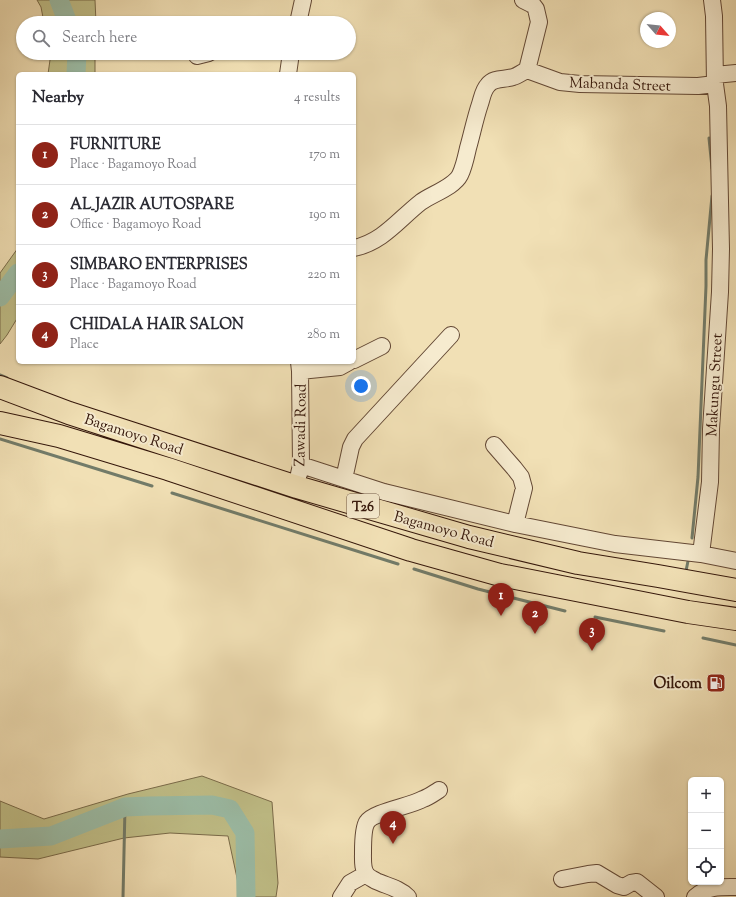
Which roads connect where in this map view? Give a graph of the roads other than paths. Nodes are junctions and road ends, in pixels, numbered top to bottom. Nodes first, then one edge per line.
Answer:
1 (303, 0) edge
2 (712, 0) edge
3 (531, 2) edge
4 (300, 16) edge
5 (290, 60) edge
6 (527, 70) junction
7 (288, 72) edge
8 (736, 73) edge
9 (715, 79) junction
10 (356, 247) edge
11 (451, 334) dead end
12 (382, 346) dead end
13 (356, 359) edge
14 (344, 364) edge
15 (299, 366) edge
16 (0, 387) edge
17 (0, 423) edge
18 (494, 445) dead end
19 (301, 465) junction
20 (344, 479) junction
21 (297, 487) junction
22 (515, 524) junction
23 (700, 554) junction
24 (736, 561) edge
25 (736, 590) edge
26 (736, 619) edge
27 (439, 790) dead end
28 (366, 874) junction
29 (562, 879) dead end
30 (736, 887) edge
31 (341, 897) edge
32 (408, 897) edge
33 (656, 897) edge
34 (695, 897) edge

1 - 4 street
2 - 9 street, Makungu Street
3 - 6 street
5 - 7 street
6 - 9 street, Mabanda Street
6 - 10 street
8 - 9 street, Mabanda Street
9 - 23 street, Makungu Street
11 - 20 street
12 - 13 street
14 - 15 street
15 - 19 street, Zawadi Road
16 - 21 highway, Bagamoyo Road / T26
17 - 26 highway, Bagamoyo Road / T26
18 - 22 street
19 - 20 street
19 - 21 street, Zawadi Road
20 - 22 street
21 - 25 highway, Bagamoyo Road / T26
22 - 23 street
23 - 24 street
27 - 28 street
28 - 31 street
28 - 32 street
29 - 33 street
30 - 34 street

